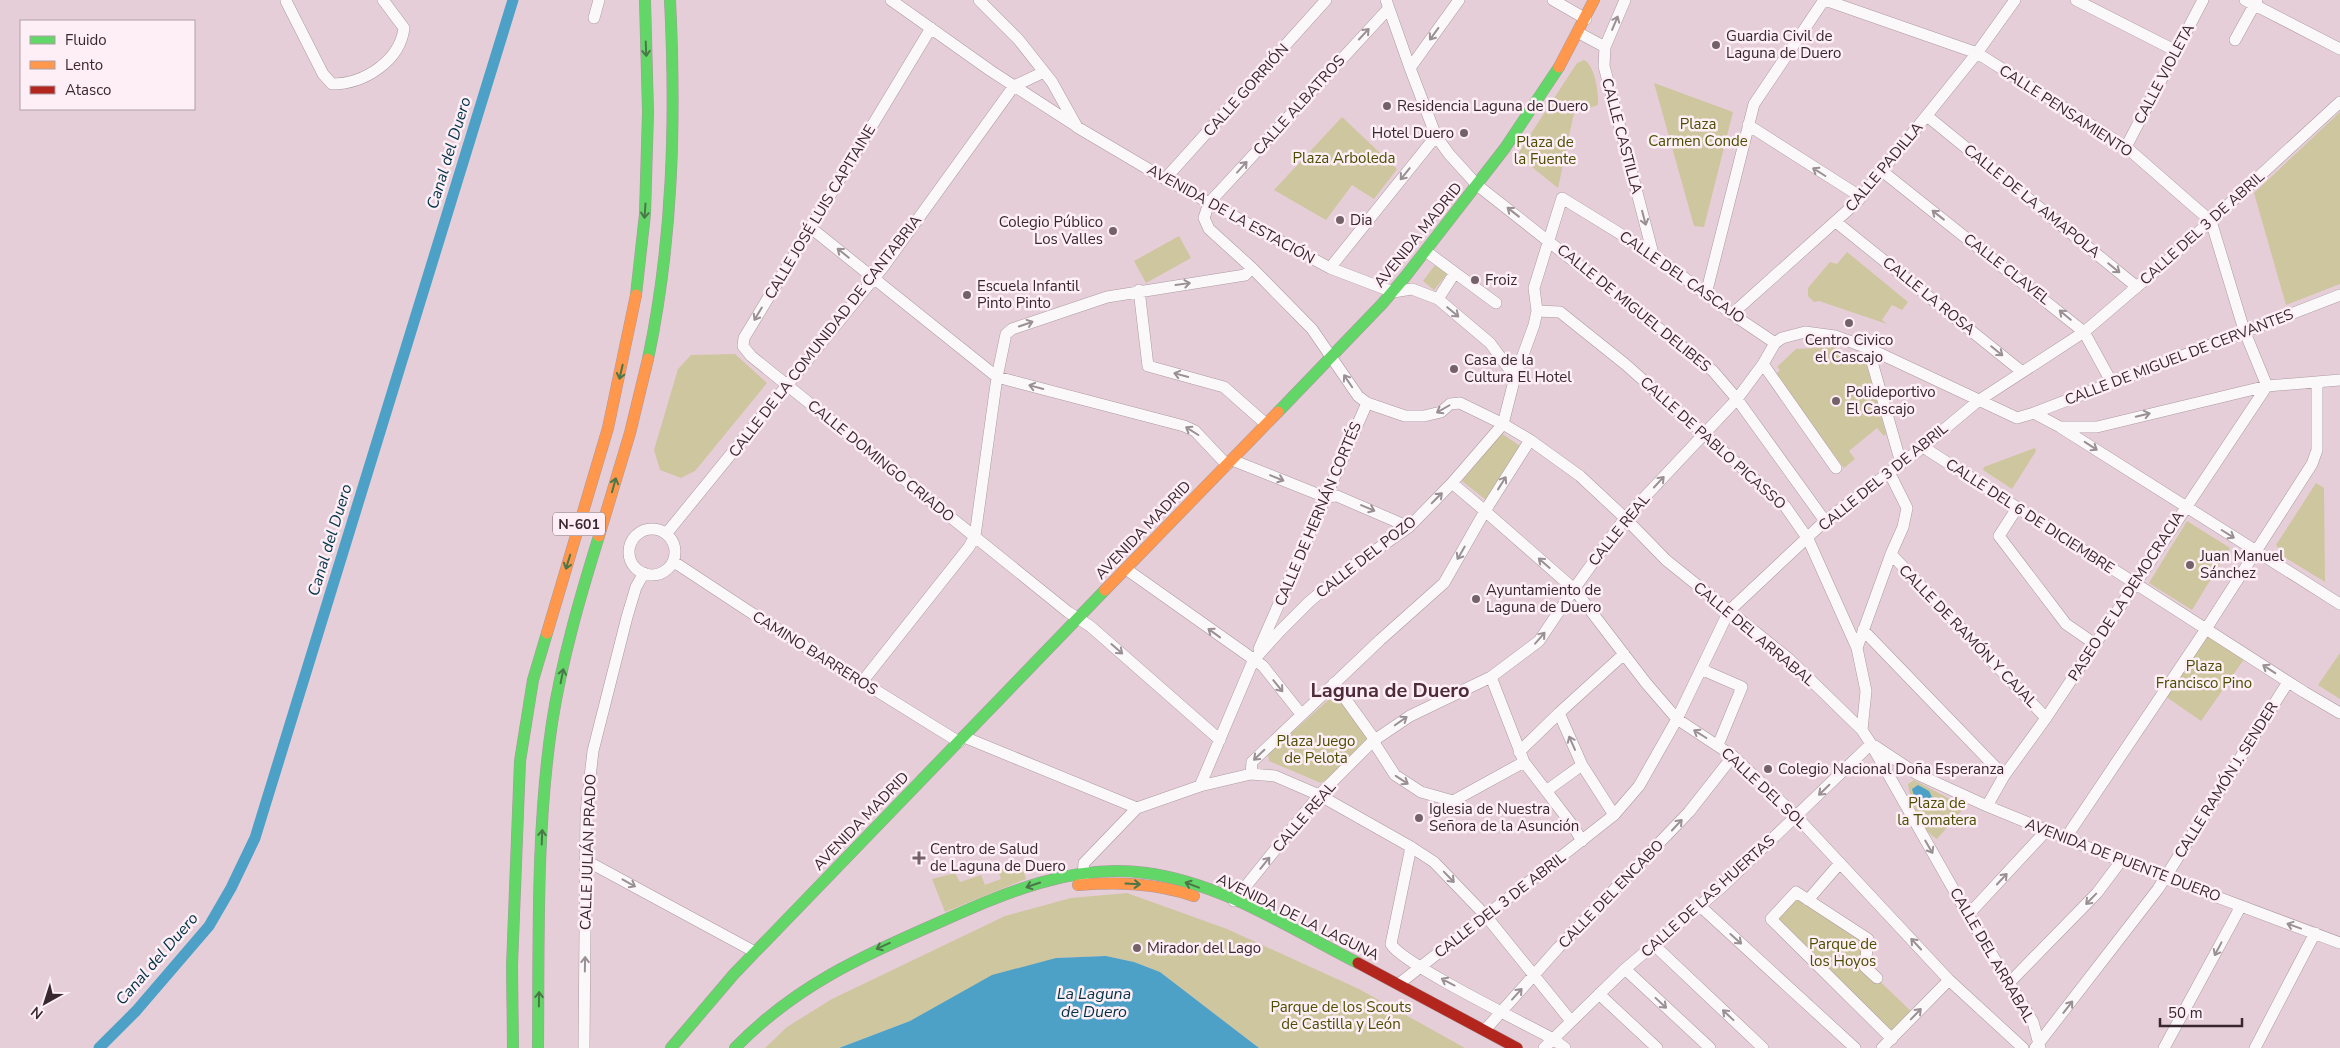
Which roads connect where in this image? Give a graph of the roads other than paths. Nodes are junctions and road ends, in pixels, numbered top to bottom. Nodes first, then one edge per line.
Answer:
1 (384, 0) edge
2 (599, 0) edge
3 (644, 0) edge
4 (670, 0) edge
5 (891, 0) edge
6 (979, 0) edge
7 (1326, 0) edge
8 (1459, 0) edge
9 (1552, 0) edge
10 (1594, 0) edge
11 (1625, 0) edge
12 (1825, 0) edge
13 (2015, 0) edge
14 (2076, 0) edge
15 (2203, 0) edge
16 (286, 1) edge
17 (2252, 2) edge
18 (1388, 4) edge
19 (594, 18) dead end
20 (1586, 19) junction
21 (930, 28) junction
22 (1579, 33) junction
23 (2235, 40) dead end
24 (1605, 47) junction
25 (2340, 49) edge
26 (2176, 51) junction
27 (1978, 53) junction
28 (1410, 68) junction
29 (1044, 72) junction
30 (1014, 86) junction
31 (2340, 102) edge
32 (1927, 116) junction
33 (1748, 125) junction
34 (1078, 127) junction
35 (1436, 136) junction
36 (2126, 147) junction
37 (1882, 171) junction
38 (1165, 179) junction
39 (1477, 185) junction
40 (1861, 197) junction
41 (1209, 203) junction
42 (2211, 221) junction
43 (1836, 222) junction
44 (811, 228) junction
45 (1548, 239) junction
46 (1427, 252) junction
47 (1653, 254) junction
48 (1252, 268) junction
49 (1330, 268) junction
50 (1454, 274) junction
51 (874, 279) junction
52 (2137, 287) junction
53 (1139, 290) junction
54 (1393, 292) junction
55 (1706, 294) junction
56 (2340, 294) edge
57 (1438, 300) junction
58 (1496, 302) dead end
59 (1537, 310) junction
60 (1732, 314) junction
61 (2244, 330) junction
62 (2084, 332) junction
63 (1775, 343) junction
64 (1868, 348) junction
65 (1332, 356) junction
66 (1763, 364) junction
67 (2022, 371) junction
68 (997, 377) junction
69 (1515, 377) junction
70 (2340, 380) edge
71 (2317, 382) junction
72 (2112, 383) junction
73 (788, 385) junction
74 (2266, 386) junction
75 (1737, 399) junction
76 (1978, 401) junction
77 (1366, 403) junction
78 (2034, 414) junction
79 (1266, 424) junction
80 (1503, 424) junction
81 (2060, 427) junction
82 (1704, 435) junction
83 (1530, 440) junction
84 (1923, 447) junction
85 (1230, 462) junction
86 (1901, 464) junction
87 (1836, 468) dead end
88 (1889, 472) junction
89 (1452, 483) junction
90 (1325, 497) junction
91 (2185, 507) junction
92 (2018, 508) junction
93 (1485, 511) junction
94 (1625, 518) junction
95 (1825, 521) junction
96 (1409, 527) junction
97 (666, 534) junction
98 (975, 536) junction
99 (1808, 539) junction
100 (2256, 552) junction
101 (1890, 554) junction
102 (674, 562) junction
103 (1126, 569) junction
104 (644, 574) junction
105 (2134, 584) junction
106 (1574, 589) junction
107 (2340, 604) edge
108 (1729, 611) junction
109 (1079, 618) junction
110 (1275, 628) junction
111 (2206, 629) junction
112 (1863, 630) junction
113 (2095, 644) junction
114 (1858, 648) junction
115 (1624, 654) junction
116 (1253, 662) junction
117 (1702, 670) junction
118 (1491, 677) junction
119 (862, 682) junction
120 (2288, 682) junction
121 (1334, 683) junction
122 (1559, 713) junction
123 (2340, 713) edge
124 (1301, 714) junction
125 (2046, 718) junction
126 (1677, 719) junction
127 (1862, 730) junction
128 (961, 739) junction
129 (1220, 740) junction
130 (1374, 741) junction
131 (1872, 744) junction
132 (1718, 745) junction
133 (1733, 756) junction
134 (1522, 757) junction
135 (1582, 765) junction
136 (1910, 769) junction
137 (1251, 774) junction
138 (2004, 776) junction
139 (1893, 778) junction
140 (1200, 786) junction
141 (1546, 791) junction
142 (1319, 795) junction
143 (1987, 806) junction
144 (1137, 808) junction
145 (1614, 815) junction
146 (1796, 816) junction
147 (2046, 831) junction
148 (2065, 839) junction
149 (1582, 841) junction
150 (1101, 845) junction
151 (1411, 847) junction
152 (585, 860) junction
153 (2121, 861) junction
154 (1840, 863) junction
155 (1118, 870) junction
156 (2164, 878) junction
157 (1083, 879) junction
158 (1234, 900) junction
159 (1808, 900) junction
160 (1700, 906) junction
161 (2241, 906) junction
162 (1968, 915) junction
163 (1486, 916) junction
164 (2315, 934) junction
165 (2340, 943) edge
166 (1653, 944) junction
167 (755, 952) junction
168 (1420, 967) junction
169 (1625, 969) junction
170 (734, 974) junction
171 (1535, 974) junction
172 (1877, 978) dead end
173 (1949, 980) junction
174 (2010, 982) junction
175 (1400, 983) junction
176 (1599, 994) junction
177 (1502, 1011) junction
178 (1572, 1021) junction
179 (1485, 1030) junction
180 (1553, 1039) junction
181 (1892, 1039) junction
182 (2038, 1047) edge
183 (513, 1048) edge
184 (538, 1048) edge
185 (584, 1048) edge
186 (662, 1048) edge
187 (671, 1048) edge
188 (736, 1048) edge
189 (749, 1048) edge
190 (1497, 1048) edge
191 (1517, 1048) edge
192 (1544, 1048) edge
193 (1565, 1048) edge
194 (1657, 1048) edge
195 (1710, 1048) edge
196 (1763, 1048) edge
197 (1855, 1048) edge
198 (1882, 1048) edge
199 (2020, 1048) edge
200 (2164, 1048) edge
201 (2255, 1048) edge

1 - 16 street
2 - 19 street
3 -> 183 main road, N-601
184 -> 4 main road, N-601
5 - 21 street
6 - 29 street, AVENIDA DE LA ESTACIÓN
7 - 38 street, CALLE GORRIÓN
8 -> 28 street
9 - 20 street
10 - 20 main road, AVENIDA MADRID
24 -> 11 street
12 - 27 street, CALLE PENSAMIENTO
12 - 33 street
13 - 27 street, CALLE PADILLA
14 - 26 street
15 - 26 street, CALLE VIOLETA
17 - 23 street
17 - 25 street
18 - 28 street, CALLE DE MIGUEL DELIBES
41 -> 18 street, CALLE ALBATROS
20 - 22 main road, AVENIDA MADRID
21 - 30 street
21 - 44 street, CALLE JOSÉ LUIS CAPITAINE
22 - 24 street
22 - 39 main road, AVENIDA MADRID
24 -> 47 street, CALLE CASTILLA
26 - 36 street, CALLE VIOLETA
27 - 32 street, CALLE PADILLA
27 - 36 street, CALLE PENSAMIENTO
28 - 35 street, CALLE DE MIGUEL DELIBES
29 - 30 street
29 - 34 street, AVENIDA DE LA ESTACIÓN
30 - 34 street
30 - 51 street, CALLE DE LA COMUNIDAD DE CANTABRIA
31 - 42 street, CALLE DEL 3 DE ABRIL
32 - 37 street, CALLE PADILLA
32 -> 52 street, CALLE DE LA AMAPOLA
40 -> 33 street
33 - 55 street
34 - 38 street, AVENIDA DE LA ESTACIÓN
35 - 39 street, CALLE DE MIGUEL DELIBES
35 -> 49 street
36 - 42 street, CALLE PENSAMIENTO
37 - 40 street, CALLE PADILLA
62 -> 37 street, CALLE CLAVEL
38 - 41 street, AVENIDA DE LA ESTACIÓN
45 -> 39 street, CALLE DE MIGUEL DELIBES
39 - 46 main road, AVENIDA MADRID
40 - 43 street, CALLE PADILLA
41 - 48 street
41 - 49 street, AVENIDA DE LA ESTACIÓN
42 - 52 street, CALLE DEL 3 DE ABRIL
42 - 61 street
43 - 60 street, CALLE PADILLA
43 -> 67 street, CALLE LA ROSA
51 -> 44 street
44 -> 73 street, CALLE JOSÉ LUIS CAPITAINE
45 - 47 street, CALLE DEL CASCAJO
45 - 59 street
45 - 75 street, CALLE DE MIGUEL DELIBES
46 - 50 street
46 - 54 main road, AVENIDA MADRID
47 - 55 street, CALLE DEL CASCAJO
53 -> 48 street
48 - 65 street
49 - 54 street, AVENIDA DE LA ESTACIÓN
50 - 57 street
50 - 58 street
51 - 68 street
51 - 73 street, CALLE DE LA COMUNIDAD DE CANTABRIA
52 - 62 street, CALLE DEL 3 DE ABRIL
68 -> 53 street
79 -> 53 street
54 - 57 street, AVENIDA DE LA ESTACIÓN
54 - 65 main road, AVENIDA MADRID
55 - 60 street, CALLE DEL CASCAJO
56 - 61 street, CALLE DE MIGUEL DE CERVANTES
57 -> 69 street, AVENIDA DE LA ESTACIÓN
59 - 69 street
59 - 82 street, CALLE DE PABLO PICASSO
60 - 63 street, CALLE DEL CASCAJO
61 - 72 street, CALLE DE MIGUEL DE CERVANTES
61 - 74 street
62 - 67 street, CALLE DEL 3 DE ABRIL
62 - 72 street, CALLE CLAVEL
63 - 64 street
63 - 66 street, CALLE REAL
64 - 76 street
64 - 86 street
77 -> 65 street
65 - 79 main road, AVENIDA MADRID
66 - 75 street, CALLE REAL
66 - 87 street
67 - 76 street, CALLE DEL 3 DE ABRIL
85 -> 68 street
68 - 98 street
69 - 80 street
70 - 71 street
71 - 74 street
71 - 100 street
72 - 78 street, CALLE DE MIGUEL DE CERVANTES
73 - 97 street, CALLE DE LA COMUNIDAD DE CANTABRIA
73 - 98 street, CALLE DOMINGO CRIADO
81 -> 74 street
74 - 91 street, PASEO DE LA DEMOCRACIA
75 - 82 street, CALLE REAL
75 - 95 street, CALLE DE MIGUEL DELIBES
76 - 78 street, CALLE DE MIGUEL DE CERVANTES
76 - 84 street, CALLE DEL 3 DE ABRIL
80 -> 77 street, CALLE DEL ARRABAL
77 - 90 street, CALLE DE HERNÁN CORTÉS
78 - 81 street
79 - 85 main road, AVENIDA MADRID
80 - 83 street, CALLE DEL ARRABAL
80 - 89 street, CALLE DEL POZO
81 -> 91 street
94 -> 82 street, CALLE REAL
82 - 99 street, CALLE DE PABLO PICASSO
93 -> 83 street
83 - 94 street, CALLE DEL ARRABAL
84 - 86 street, CALLE DEL 3 DE ABRIL
84 - 92 street, CALLE DEL 6 DE DICIEMBRE
85 -> 90 street
85 - 103 main road, AVENIDA MADRID
86 - 88 street, CALLE DEL 3 DE ABRIL
88 - 95 street, CALLE DEL 3 DE ABRIL
88 - 101 street
89 - 93 street, CALLE DEL SOL
96 -> 89 street, CALLE DEL POZO
90 -> 96 street
90 - 110 street, CALLE DE HERNÁN CORTÉS
91 -> 100 street
91 - 105 street, PASEO DE LA DEMOCRACIA
92 - 105 street, CALLE DEL 6 DE DICIEMBRE
92 - 113 street
106 -> 93 street, CALLE DEL SOL
93 -> 121 street
94 - 106 street, CALLE REAL
94 - 108 street, CALLE DEL ARRABAL
95 - 99 street, CALLE DEL 3 DE ABRIL
96 - 110 street, CALLE DEL POZO
97 - 102 street
97 - 104 street
98 - 109 street, CALLE DOMINGO CRIADO
98 - 119 street
99 - 108 street, CALLE DEL 3 DE ABRIL
99 - 114 street, CALLE DE PABLO PICASSO
100 - 107 street
100 - 111 street
101 - 112 street
101 - 125 street, CALLE DE RAMÓN Y CAJAL
102 - 104 street
102 - 119 street, CAMINO BARREROS
103 - 109 main road, AVENIDA MADRID
116 -> 103 street
104 - 152 street, CALLE JULIÁN PRADO
105 - 111 street, CALLE DEL 6 DE DICIEMBRE
105 - 113 street, PASEO DE LA DEMOCRACIA
106 - 115 street, CALLE DEL SOL
118 -> 106 street, CALLE REAL
108 - 117 street, CALLE DEL 3 DE ABRIL
108 - 127 street, CALLE DEL ARRABAL
109 - 128 main road, AVENIDA MADRID
109 -> 129 street, CALLE DOMINGO CRIADO
110 - 116 street
120 -> 111 street, CALLE DEL 6 DE DICIEMBRE
111 - 148 street
112 - 114 street
112 - 138 street
113 - 125 street, PASEO DE LA DEMOCRACIA
114 - 127 street
115 - 122 street
115 - 126 street, CALLE DEL SOL
116 -> 124 street
116 - 129 street
117 - 126 street, CALLE DEL 3 DE ABRIL
117 - 132 street
130 -> 118 street, CALLE REAL
118 - 134 street
119 - 128 street, CAMINO BARREROS
120 - 123 street, CALLE DEL 6 DE DICIEMBRE
120 - 156 street, CALLE RAMÓN J. SENDER
121 - 124 street
121 - 130 street
122 - 134 street
135 -> 122 street
124 -> 137 street
125 - 138 street, PASEO DE LA DEMOCRACIA
132 -> 126 street, CALLE DEL SOL
126 - 145 street, CALLE DEL 3 DE ABRIL
127 - 131 street, CALLE DEL ARRABAL
128 - 144 street, CAMINO BARREROS
128 - 167 main road, AVENIDA MADRID
129 - 140 street
130 -> 134 street
130 - 142 street, CALLE REAL
131 - 136 street, AVENIDA DE PUENTE DUERO
131 - 139 street, CALLE DEL ARRABAL
131 -> 146 street, CALLE DE LAS HUERTAS
132 - 133 street, CALLE DEL SOL
133 - 146 street, CALLE DEL SOL
171 -> 133 street, CALLE DEL ENCABO
134 - 141 street
135 - 141 street
135 - 145 street
136 - 139 street
136 - 143 street, AVENIDA DE PUENTE DUERO
137 - 140 street
137 - 142 street
138 - 143 street, PASEO DE LA DEMOCRACIA
139 -> 162 street, CALLE DEL ARRABAL
140 - 144 street
141 - 149 street
142 - 151 street
158 -> 142 street, CALLE REAL
143 - 147 street, AVENIDA DE PUENTE DUERO
144 - 150 street
145 - 149 street, CALLE DEL 3 DE ABRIL
146 - 154 street, CALLE DEL SOL
146 - 160 street, CALLE DE LAS HUERTAS
147 - 148 street, AVENIDA DE PUENTE DUERO
162 -> 147 street
148 - 153 street, AVENIDA DE PUENTE DUERO
149 - 163 street, CALLE DEL 3 DE ABRIL
150 - 155 street
150 - 157 street
151 -> 163 street
151 - 168 street
152 -> 167 street
185 -> 152 street, CALLE JULIÁN PRADO
153 - 156 street, AVENIDA DE PUENTE DUERO
153 -> 174 street
154 - 159 street
173 -> 154 street, CALLE DEL SOL
155 - 157 main road, AVENIDA DE LA LAGUNA
158 -> 155 main road, AVENIDA DE LA LAGUNA
156 - 161 street, AVENIDA DE PUENTE DUERO
182 -> 156 street, CALLE RAMÓN J. SENDER
157 -> 188 main road, AVENIDA DE LA LAGUNA
157 - 189 main road, AVENIDA DE LA LAGUNA
157 -> 190 main road, AVENIDA DE LA LAGUNA
158 - 175 main road, AVENIDA DE LA LAGUNA
159 - 172 street
159 - 181 street
160 - 166 street, CALLE DE LAS HUERTAS
160 -> 197 street
164 -> 161 street, AVENIDA DE PUENTE DUERO
161 -> 200 street
162 - 174 street, CALLE DEL ARRABAL
163 - 168 street, CALLE DEL 3 DE ABRIL
163 - 171 street
164 - 165 street, AVENIDA DE PUENTE DUERO
164 - 201 street
166 - 169 street, CALLE DE LAS HUERTAS
196 -> 166 street
167 - 170 main road, AVENIDA MADRID
168 - 175 street, CALLE DEL 3 DE ABRIL
177 -> 168 street
169 - 176 street, CALLE DE LAS HUERTAS
169 -> 195 street
170 - 186 main road
170 - 187 main road, AVENIDA MADRID
177 -> 171 street, CALLE DEL ENCABO
171 - 178 street
181 -> 173 street
173 - 199 street, CALLE DEL SOL
174 - 182 street, CALLE DEL ARRABAL
175 - 179 main road, AVENIDA DE LA LAGUNA
176 - 178 street, CALLE DE LAS HUERTAS
176 - 194 street
177 - 179 street, CALLE DEL ENCABO
177 - 180 street
178 - 180 street, CALLE DE LAS HUERTAS
179 - 191 main road, AVENIDA DE LA LAGUNA
180 - 192 street, CALLE DE LAS HUERTAS
180 - 193 street
181 - 198 street

